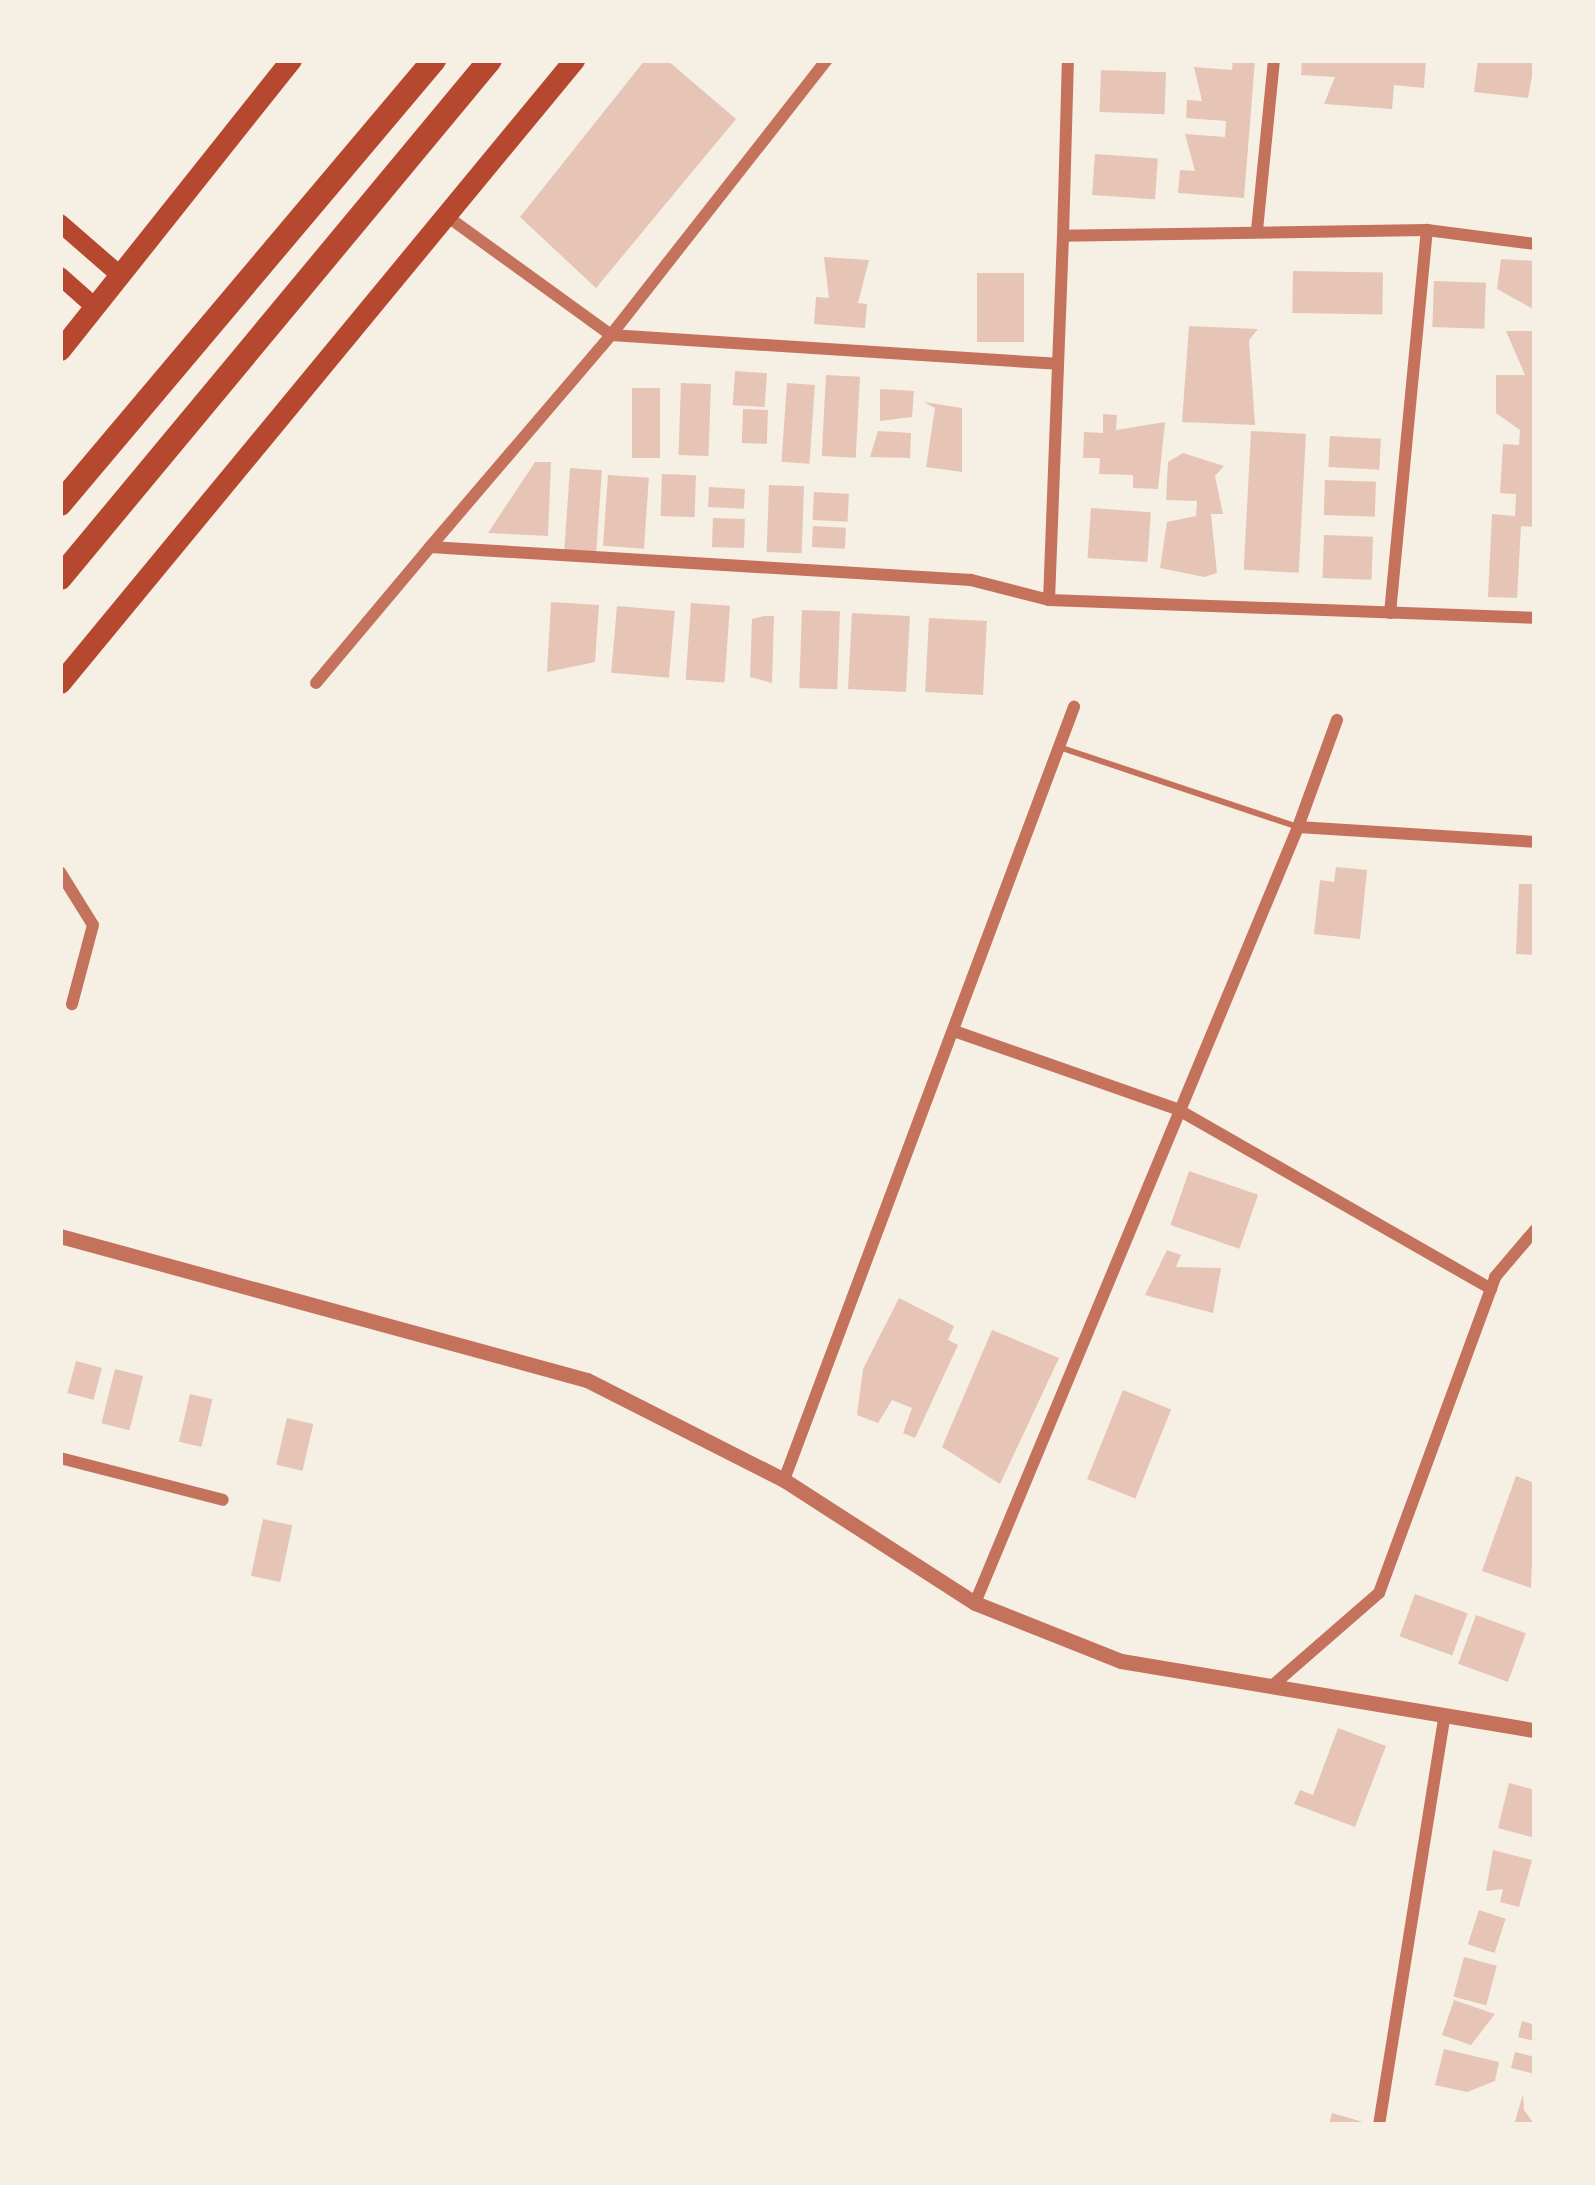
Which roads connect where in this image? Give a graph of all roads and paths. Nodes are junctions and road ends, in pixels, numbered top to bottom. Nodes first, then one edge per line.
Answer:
1 (291, 60) edge
2 (434, 60) edge
3 (490, 60) edge
4 (574, 60) edge
5 (827, 60) edge
6 (1068, 60) edge
7 (1274, 60) edge
8 (448, 217) junction
9 (60, 224) edge
10 (1257, 230) junction
11 (1427, 230) junction
12 (1063, 236) junction
13 (1535, 244) edge
14 (60, 276) edge
15 (121, 276) junction
16 (95, 307) junction
17 (610, 335) junction
18 (60, 350) edge
19 (1057, 364) junction
20 (60, 503) edge
21 (430, 547) junction
22 (60, 578) edge
23 (1048, 600) junction
24 (1390, 614) junction
25 (1535, 618) edge
26 (60, 683) edge
27 (316, 683) dead end
28 (1074, 707) dead end
29 (1337, 720) dead end
30 (1058, 746) junction
31 (1298, 826) junction
32 (1535, 842) edge
33 (60, 872) edge
34 (71, 1004) dead end
35 (955, 1031) junction
36 (1177, 1108) junction
37 (1535, 1230) edge
38 (60, 1236) edge
39 (1491, 1288) junction
40 (60, 1458) edge
41 (784, 1480) junction
42 (223, 1500) dead end
43 (975, 1603) junction
44 (1272, 1686) junction
45 (1445, 1715) junction
46 (1535, 1730) edge
47 (1379, 2125) edge

1 - 15 main road
2 - 20 highway
3 - 22 highway
4 - 8 main road
5 - 17 street
6 - 12 street
7 - 10 street
8 - 17 street
8 - 26 main road
9 - 15 main road
10 - 11 street
10 - 12 street
11 - 13 street
11 - 24 street
12 - 19 street
14 - 16 main road
15 - 16 main road
16 - 18 main road
17 - 19 street
17 - 21 street
19 - 23 street
21 - 23 street
21 - 27 street
23 - 24 street
24 - 25 street
28 - 30 street
29 - 31 street
30 - 31 lane
30 - 35 street
31 - 32 street
31 - 36 street
33 - 34 street
35 - 36 street
35 - 41 street
36 - 39 street
36 - 43 street
37 - 39 street
38 - 41 street
39 - 44 street
40 - 42 street
41 - 43 street
43 - 44 street
44 - 45 street
45 - 46 street
45 - 47 street

